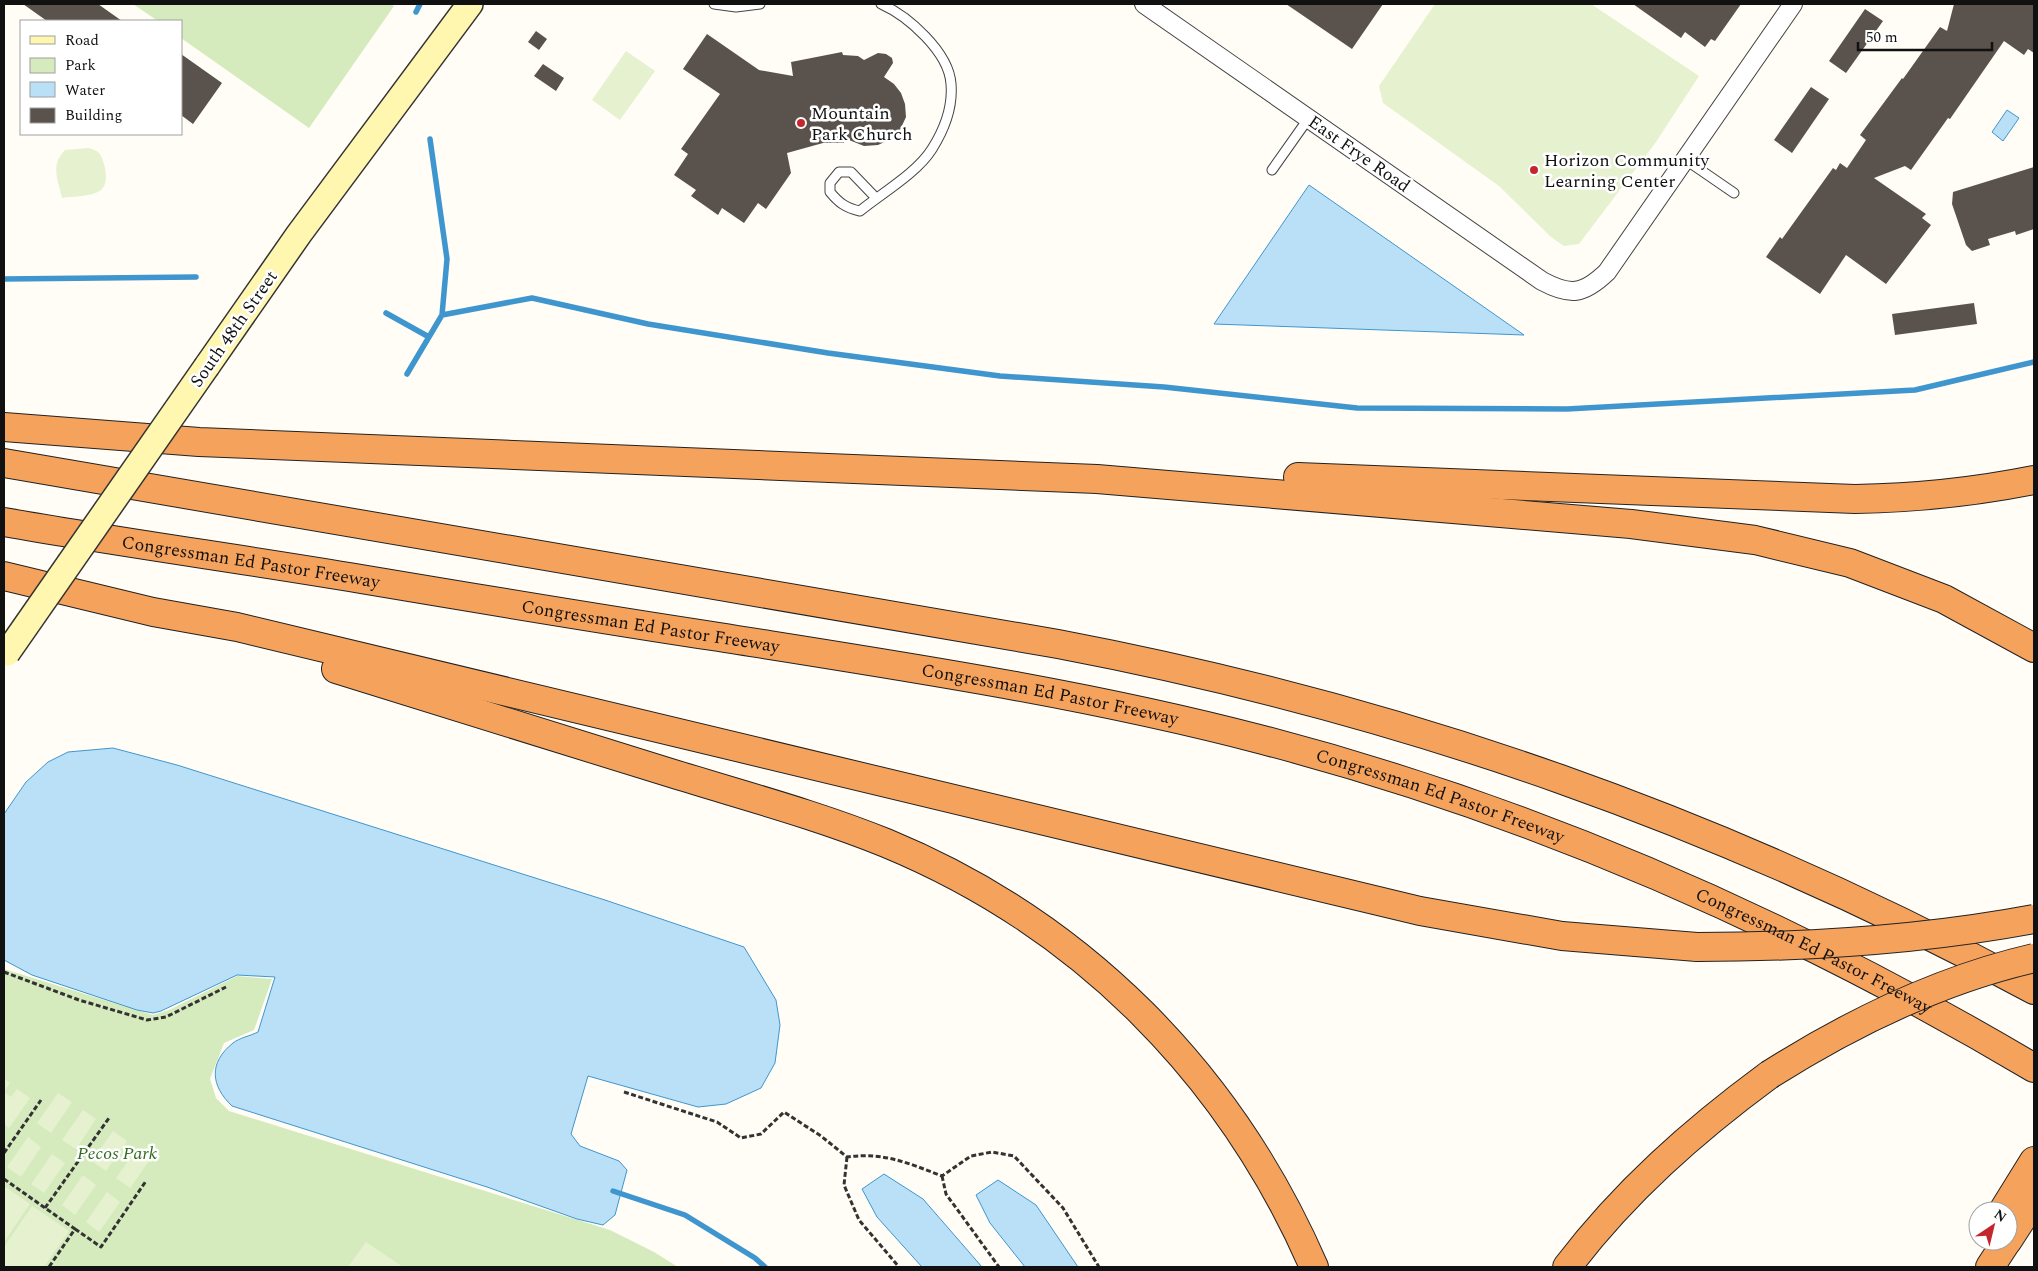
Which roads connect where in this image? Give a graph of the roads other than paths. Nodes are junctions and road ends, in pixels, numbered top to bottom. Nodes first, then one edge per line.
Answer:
1 (470, 4) edge
2 (714, 4) edge
3 (760, 4) edge
4 (883, 4) edge
5 (1144, 4) edge
6 (1793, 4) edge
7 (1308, 119) junction
8 (1686, 160) junction
9 (1272, 170) dead end
10 (1734, 193) dead end
11 (876, 198) junction
12 (4, 427) edge
13 (4, 463) edge
14 (1097, 479) junction
15 (2034, 480) edge
16 (4, 522) edge
17 (4, 576) edge
18 (153, 612) junction
19 (2034, 648) edge
20 (6, 656) edge
21 (2034, 919) edge
22 (2034, 958) edge
23 (2034, 990) edge
24 (2034, 1068) edge
25 (2034, 1161) edge
26 (2034, 1200) edge
27 (2009, 1201) edge
28 (2018, 1225) edge
29 (1984, 1251) edge
30 (2001, 1251) edge
31 (1314, 1267) edge
32 (1567, 1267) edge
33 (1977, 1267) edge
34 (1990, 1267) edge

1 - 20 street, South 48th Street, bridge
2 - 3 lane
4 - 11 lane
5 - 7 street, East Frye Road
6 - 8 street
7 - 8 street, East Frye Road
7 - 9 lane
8 - 10 lane
11 - 11 lane
12 - 14 highway
13 - 23 highway
14 - 15 highway
14 - 19 highway
16 - 24 highway, Congressman Ed Pastor Freeway
17 - 18 highway
18 - 21 highway, bridge
18 - 31 highway
22 - 32 highway, bridge
25 - 27 highway
26 - 28 highway
29 - 33 highway
30 - 34 highway

